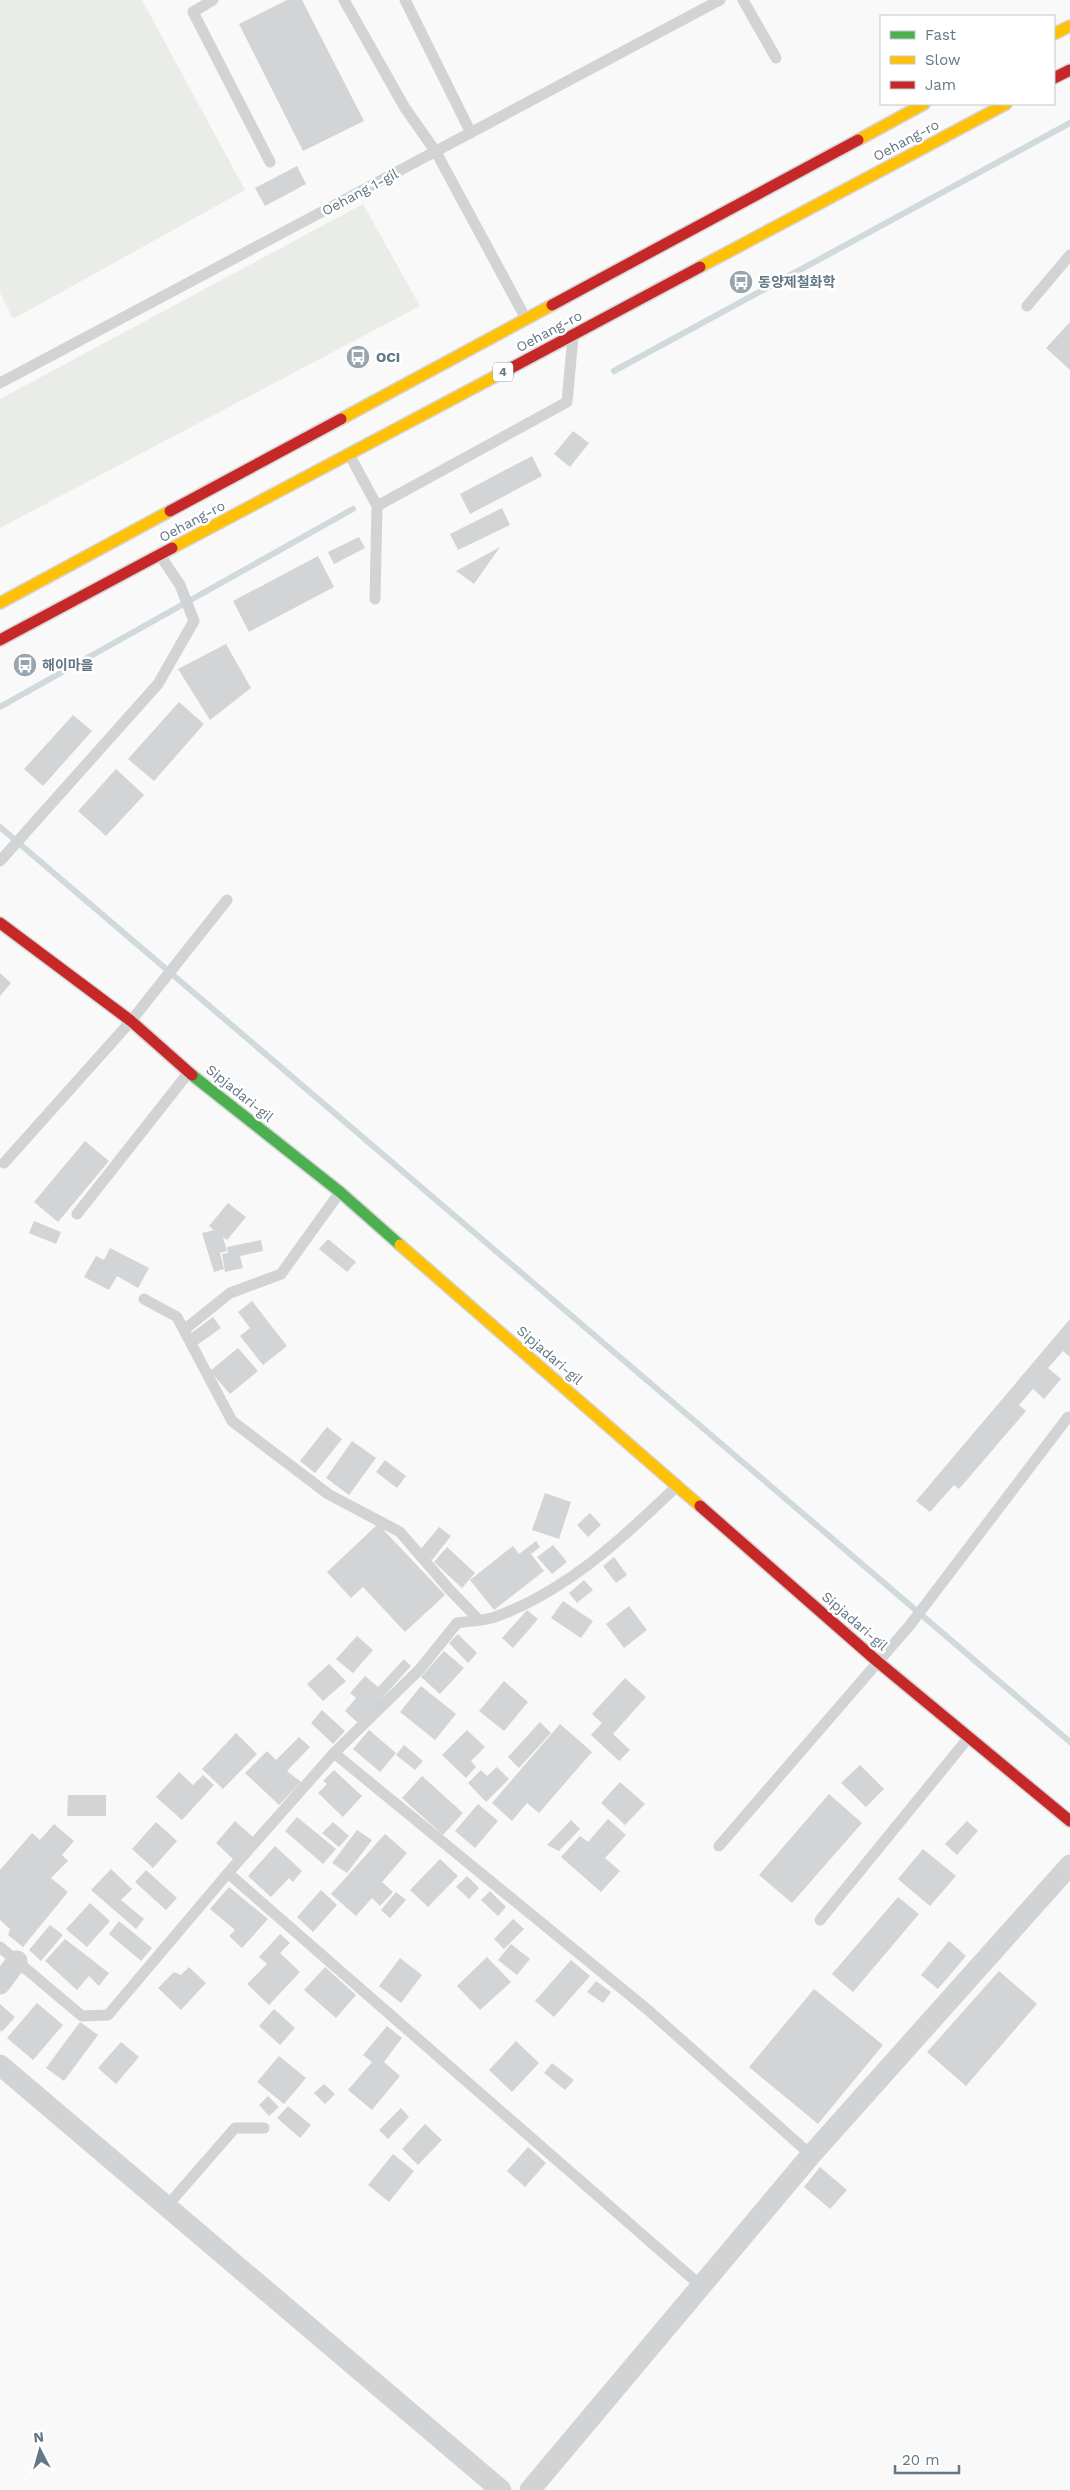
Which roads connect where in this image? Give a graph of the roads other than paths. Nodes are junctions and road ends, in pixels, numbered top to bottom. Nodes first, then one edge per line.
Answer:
1 (213, 0) edge
2 (344, 0) edge
3 (405, 0) edge
4 (720, 0) edge
5 (743, 0) edge
6 (1070, 26) edge
7 (1055, 34) edge
8 (776, 58) dead end
9 (1070, 70) edge
10 (1055, 78) edge
11 (922, 105) edge
12 (1004, 105) edge
13 (472, 133) junction
14 (436, 152) junction
15 (270, 162) dead end
16 (1070, 255) edge
17 (1027, 306) dead end
18 (525, 317) junction
19 (573, 335) junction
20 (0, 384) edge
21 (349, 454) junction
22 (377, 506) junction
23 (160, 555) junction
24 (375, 599) dead end
25 (0, 603) edge
26 (0, 640) edge
27 (0, 861) edge
28 (227, 900) dead end
29 (0, 923) edge
30 (131, 1021) junction
31 (189, 1072) junction
32 (4, 1163) dead end
33 (340, 1192) junction
34 (77, 1214) dead end
35 (144, 1299) dead end
36 (184, 1330) junction
37 (1068, 1417) dead end
38 (677, 1486) junction
39 (479, 1620) junction
40 (878, 1662) junction
41 (968, 1737) junction
42 (334, 1753) junction
43 (1070, 1821) edge
44 (720, 1846) dead end
45 (1070, 1865) edge
46 (228, 1873) junction
47 (820, 1920) dead end
48 (0, 1947) edge
49 (17, 1961) junction
50 (0, 1984) edge
51 (0, 2065) edge
52 (264, 2128) dead end
53 (811, 2155) junction
54 (167, 2206) junction
55 (701, 2286) junction
56 (501, 2490) edge
57 (530, 2490) edge

1 - 15 lane
2 - 14 lane
3 - 13 lane
4 - 13 lane, Oehang 1-gil
5 - 8 lane
6 - 7 main road
9 - 10 main road
11 - 18 main road, Oehang-ro
12 - 19 main road, Oehang-ro / 4
13 - 14 lane, Oehang 1-gil
14 - 18 lane
14 - 20 lane, Oehang 1-gil
16 - 17 lane
18 - 25 main road, Oehang-ro
19 - 21 main road, Oehang-ro / 4
19 - 22 lane
21 - 22 lane
21 - 23 main road, Oehang-ro / 4
22 - 24 lane
23 - 26 main road, Oehang-ro / 4
23 - 27 lane
28 - 30 lane
29 - 30 main road, Sipjadari-gil
30 - 31 main road, Sipjadari-gil
30 - 32 lane
31 - 33 main road, Sipjadari-gil
31 - 34 lane
33 - 36 lane
33 - 38 main road, Sipjadari-gil
35 - 36 lane
36 - 39 lane
37 - 40 lane
38 - 39 lane
38 - 40 main road, Sipjadari-gil
39 - 42 lane
40 - 41 main road, Sipjadari-gil
40 - 44 lane
41 - 43 main road, Sipjadari-gil
41 - 47 lane
42 - 46 lane
42 - 53 lane
45 - 53 street
46 - 49 lane
46 - 55 lane
48 - 49 lane
49 - 50 street
51 - 54 street
52 - 54 lane
53 - 55 street
54 - 56 street
55 - 57 street

